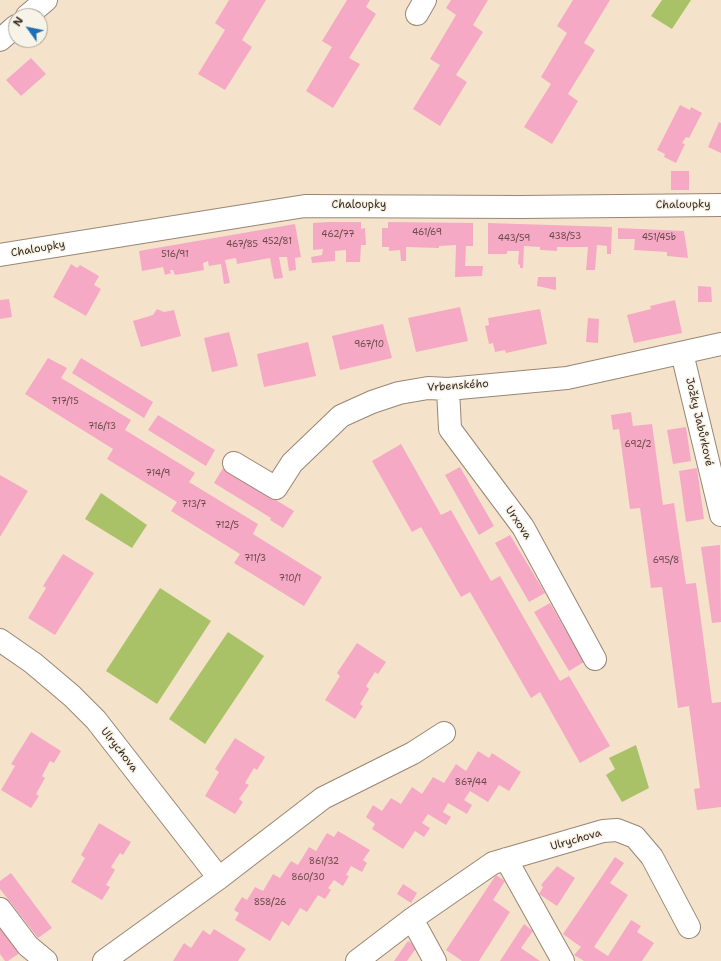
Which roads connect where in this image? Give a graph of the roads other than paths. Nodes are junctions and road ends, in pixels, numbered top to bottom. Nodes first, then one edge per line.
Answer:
1 (46, 0) edge
2 (37, 8) edge
3 (8, 33) edge
4 (0, 40) edge
5 (721, 205) edge
6 (0, 255) edge
7 (721, 344) edge
8 (682, 353) junction
9 (448, 389) junction
10 (234, 463) dead end
11 (721, 515) edge
12 (0, 640) edge
13 (595, 659) dead end
14 (444, 733) dead end
15 (506, 859) junction
16 (219, 878) junction
17 (0, 909) edge
18 (412, 919) junction
19 (689, 927) dead end
20 (46, 961) edge
21 (104, 961) edge
22 (357, 961) edge
23 (435, 961) edge
24 (563, 961) edge

1 - 2 street
3 - 4 street
5 - 6 street, Chaloupky
7 - 8 street, Vrbenského
8 - 9 street, Vrbenského
8 - 11 street, Jožky Jabůrkové
9 - 10 street, Vrbenského
9 - 13 street, Urxova
12 - 16 street, Ulrychova
14 - 16 street
15 - 18 street, Ulrychova
15 - 19 street, Ulrychova
15 - 24 street
16 - 21 street
17 - 20 street
18 - 22 street, Ulrychova
18 - 23 street

